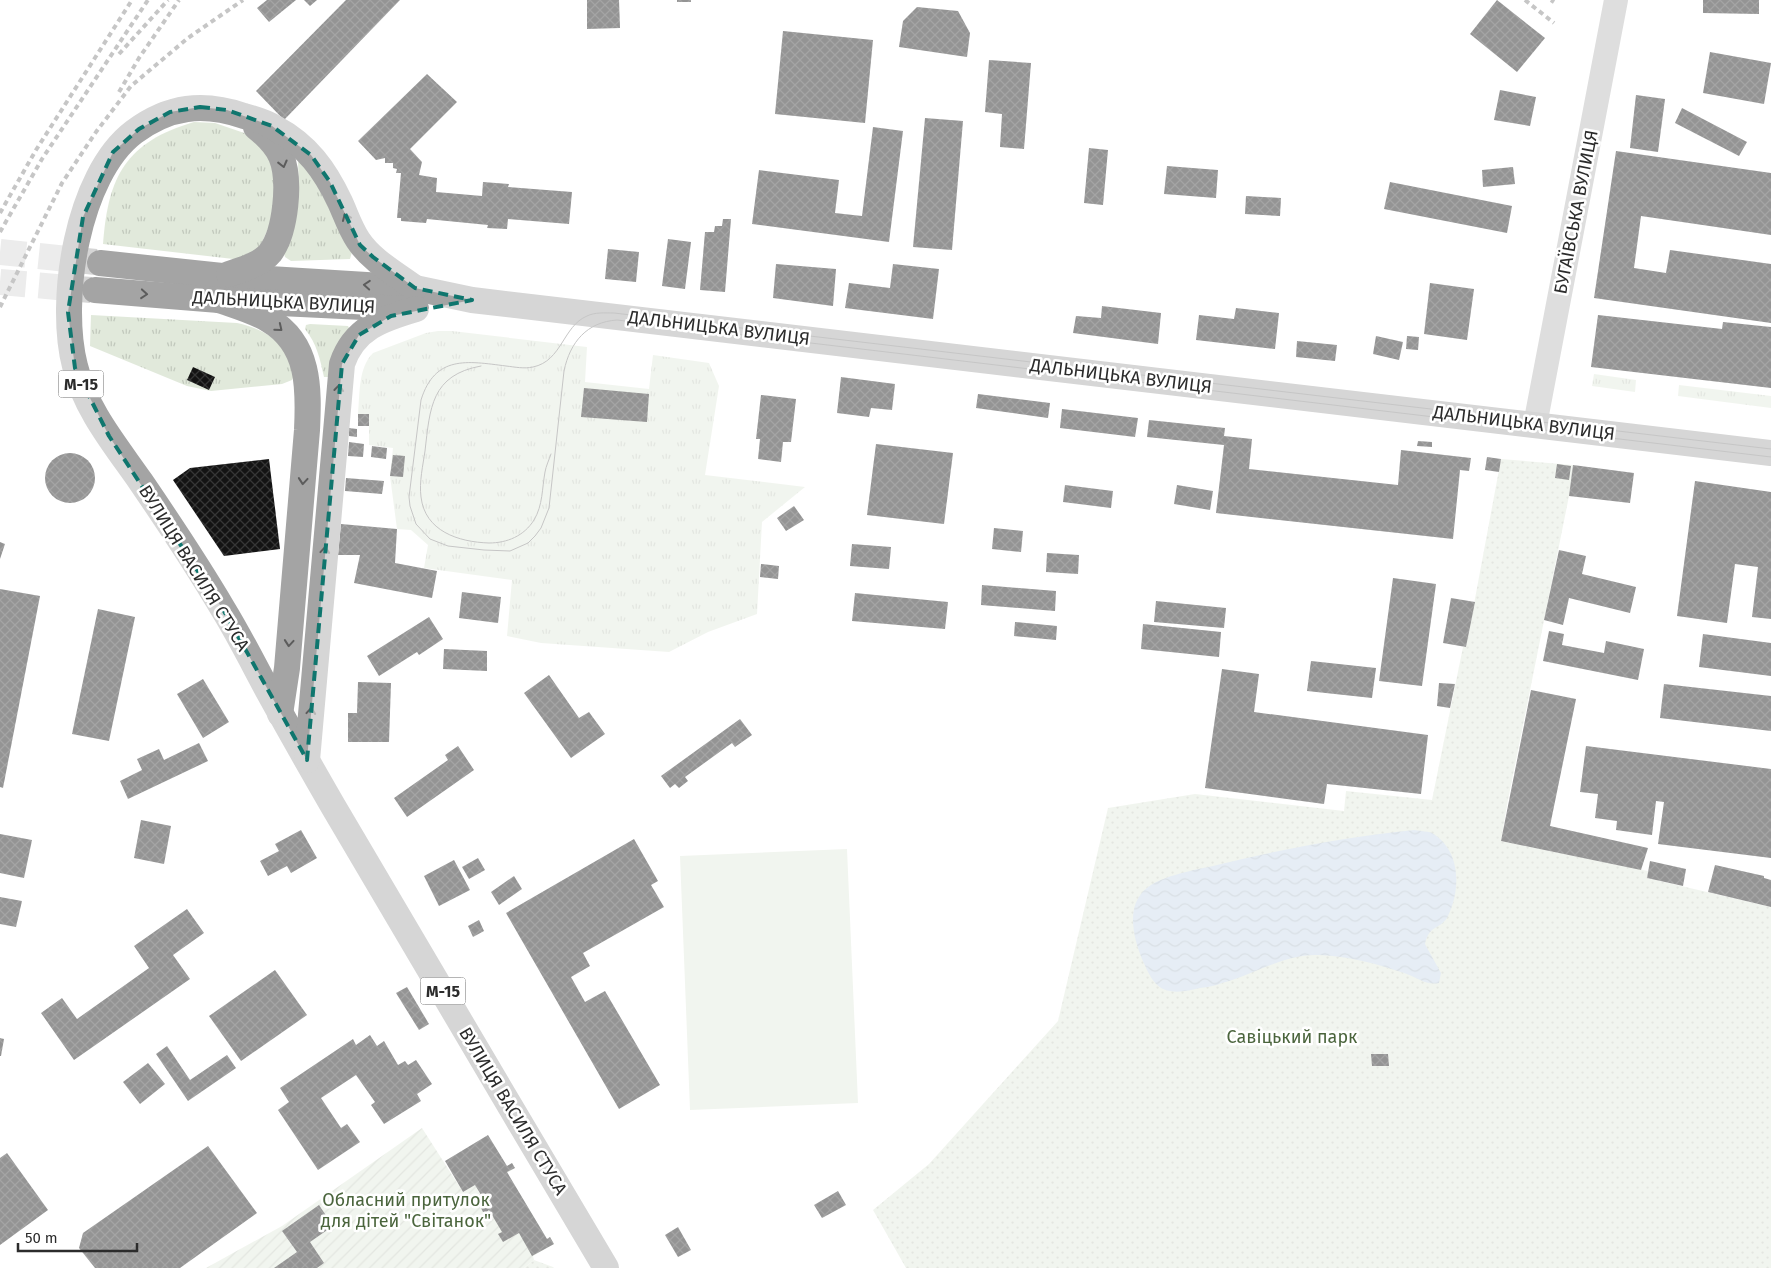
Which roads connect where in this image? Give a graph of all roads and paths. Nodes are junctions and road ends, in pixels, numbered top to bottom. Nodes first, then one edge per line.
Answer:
1 (1616, 0) edge
2 (242, 115) junction
3 (100, 263) tunnel mouth
4 (221, 288) junction
5 (95, 290) tunnel mouth
6 (416, 299) junction
7 (1535, 425) junction
8 (1771, 453) edge
9 (280, 714) junction
10 (307, 760) junction
11 (606, 1268) edge

1 - 7 main road, БУГАЇВСЬКА ВУЛИЦЯ
2 -> 4 main road, ВУЛИЦЯ ВАСИЛЯ СТУСА / М-15
6 -> 2 main road
2 - 9 main road, ВУЛИЦЯ ВАСИЛЯ СТУСА / М-15
3 - 4 main road, ДАЛЬНИЦЬКА ВУЛИЦЯ / М-15
5 -> 4 main road, ДАЛЬНИЦЬКА ВУЛИЦЯ / М-15
4 - 6 main road, ДАЛЬНИЦЬКА ВУЛИЦЯ
4 -> 9 main road, М-15
6 - 7 main road, ДАЛЬНИЦЬКА ВУЛИЦЯ
10 -> 6 main road
7 - 8 main road, ДАЛЬНИЦЬКА ВУЛИЦЯ
9 - 10 main road, ВУЛИЦЯ ВАСИЛЯ СТУСА / М-15
10 - 11 main road, ВУЛИЦЯ ВАСИЛЯ СТУСА / М-15

